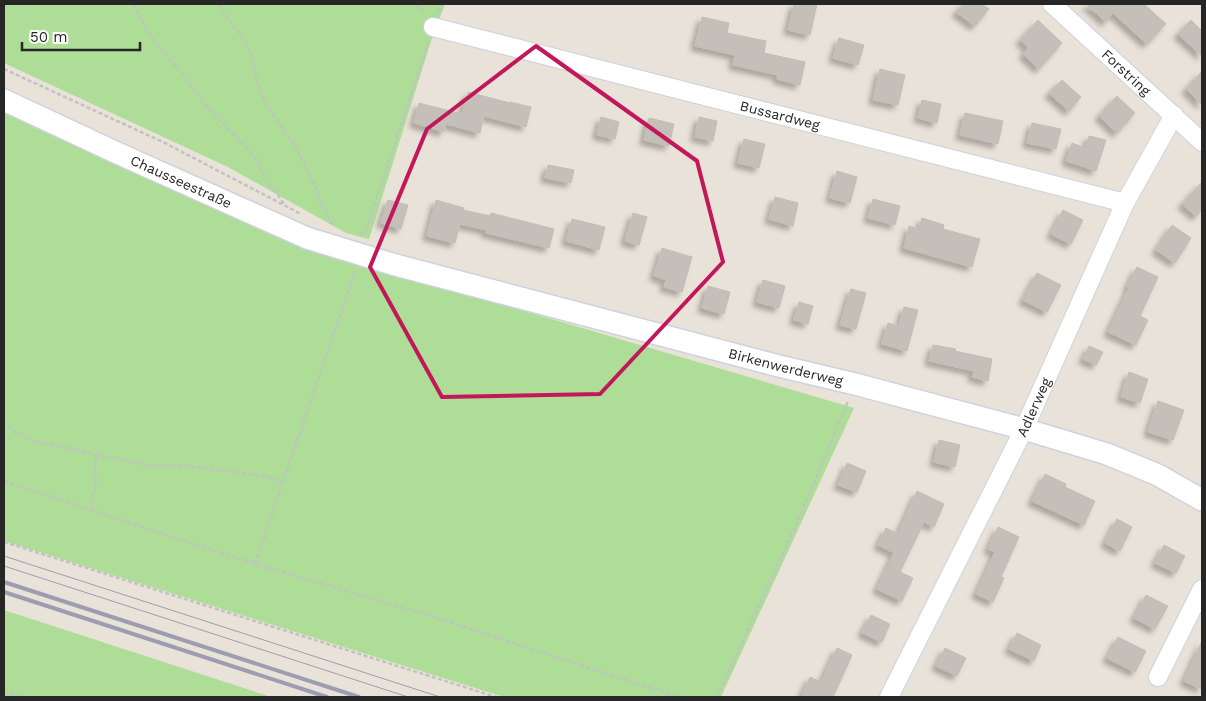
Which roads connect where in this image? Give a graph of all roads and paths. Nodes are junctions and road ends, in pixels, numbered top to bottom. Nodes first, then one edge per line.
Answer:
1 (134, 4) edge
2 (219, 4) edge
3 (1052, 4) edge
4 (433, 27) joint
5 (4, 69) edge
6 (4, 100) edge
7 (1174, 115) junction
8 (1202, 142) edge
9 (1125, 203) junction
10 (286, 206) junction
11 (306, 216) dead end
12 (330, 228) dead end
13 (361, 254) junction
14 (855, 384) junction
15 (4, 422) edge
16 (1024, 429) junction
17 (97, 454) junction
18 (4, 481) edge
19 (283, 482) junction
20 (1202, 500) edge
21 (91, 510) junction
22 (4, 542) edge
23 (255, 564) junction
24 (1202, 589) edge
25 (1158, 677) dead end
26 (4, 692) edge
27 (23, 697) edge
28 (496, 697) edge
29 (677, 697) edge
30 (717, 697) edge
31 (889, 697) edge

1 - 10 path
2 - 12 path
3 - 7 street, Forstring
4 - 9 street, Bussardweg
4 - 13 path
5 - 10 path
6 - 13 street, Chausseestraße
7 - 8 street, Forstring
7 - 9 street, Adlerweg
9 - 16 street, Adlerweg
10 - 11 path
13 - 14 street, Birkenwerderweg
13 - 19 path
14 - 16 street, Birkenwerderweg
14 - 30 path
15 - 17 path
16 - 20 street, Birkenwerderweg
16 - 31 street, Adlerweg
17 - 19 path
17 - 21 path
18 - 21 path
19 - 23 path
21 - 23 path
22 - 28 path
23 - 29 path
24 - 25 street
26 - 27 path

